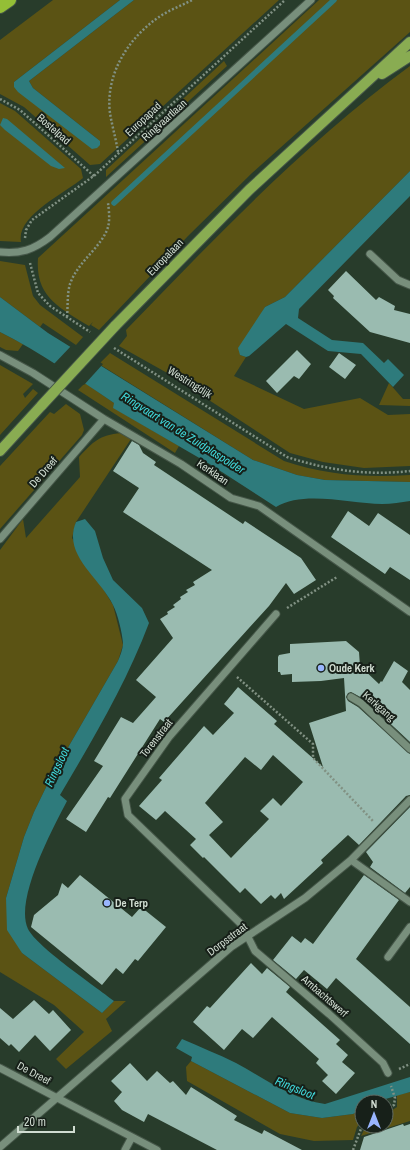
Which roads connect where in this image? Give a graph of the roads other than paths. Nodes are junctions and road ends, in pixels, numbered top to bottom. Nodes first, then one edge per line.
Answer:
1 (10, 0) edge
2 (312, 0) edge
3 (0, 7) edge
4 (410, 42) edge
5 (410, 56) edge
6 (357, 91) junction
7 (0, 252) edge
8 (370, 254) dead end
9 (410, 285) edge
10 (0, 355) edge
11 (104, 419) junction
12 (0, 451) edge
13 (0, 539) edge
14 (410, 612) edge
15 (276, 614) road end
16 (351, 697) dead end
17 (410, 748) edge
18 (410, 800) edge
19 (351, 860) junction
20 (410, 902) edge
21 (410, 927) edge
22 (248, 936) junction
23 (388, 957) dead end
24 (0, 1068) edge
25 (389, 1077) road end
26 (58, 1098) junction
27 (132, 1137) junction
28 (0, 1147) edge
29 (125, 1150) edge
30 (157, 1150) edge

1 - 3 highway
2 - 7 street, Ringvaartlaan
4 - 6 main road, Europalaan
5 - 6 main road, Europalaan
6 - 12 main road, Europalaan, bridge
8 - 9 street
10 - 11 street, Kerklaan
11 - 13 street, De Dreef
11 - 14 street, Kerklaan
15 - 22 street, Torenstraat
16 - 17 street, Kerkgang
18 - 19 street, Dorpsstraat
19 - 20 street
19 - 22 street, Dorpsstraat
21 - 23 street
22 - 25 street, Ambachtswerf
22 - 26 street, Dorpsstraat
24 - 26 street, De Dreef
26 - 27 street, De Dreef
26 - 28 street, Dorpsstraat
27 - 29 street
27 - 30 street, De Dreef

